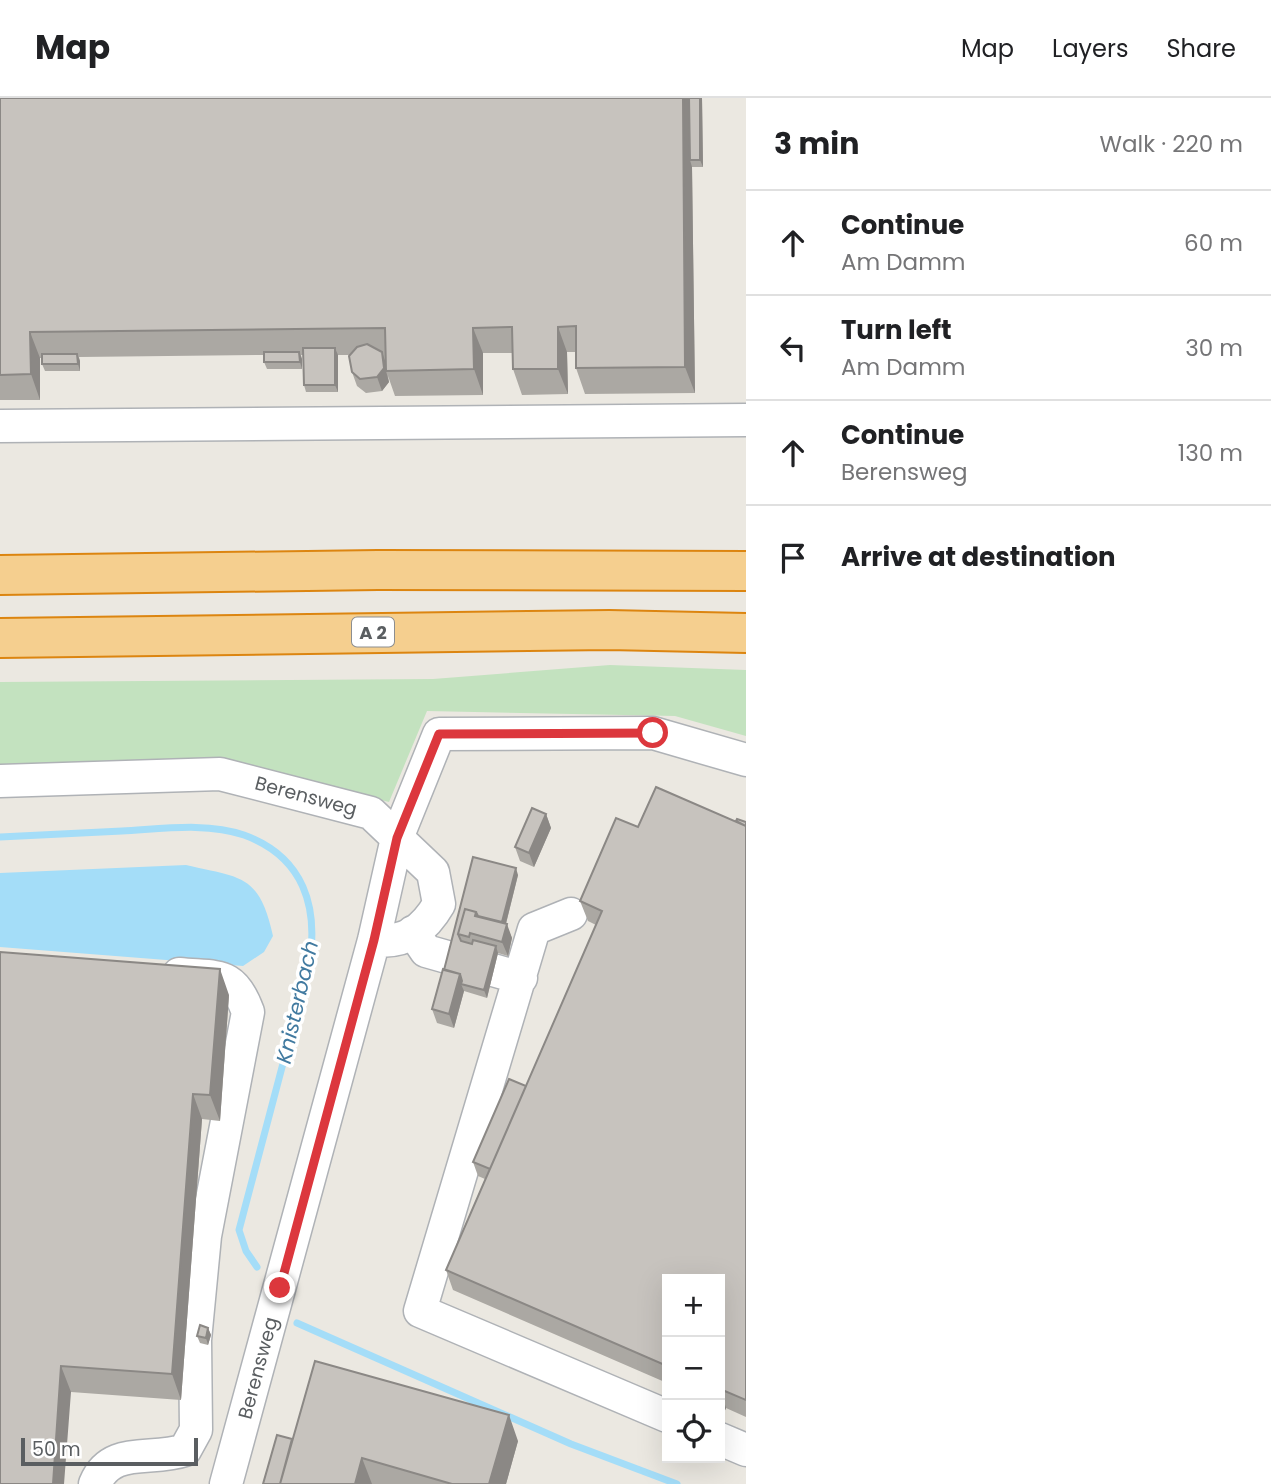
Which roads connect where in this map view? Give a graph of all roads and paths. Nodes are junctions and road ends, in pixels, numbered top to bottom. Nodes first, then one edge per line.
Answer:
1 (746, 421) edge
2 (0, 426) edge
3 (746, 571) edge
4 (0, 575) edge
5 (746, 633) edge
6 (0, 638) edge
7 (746, 760) edge
8 (0, 781) edge
9 (397, 838) junction
10 (571, 914) dead end
11 (413, 932) junction
12 (374, 940) junction
13 (153, 972) edge
14 (521, 978) junction
15 (662, 1414) edge
16 (725, 1441) edge
17 (746, 1450) edge
18 (96, 1484) edge
19 (226, 1484) edge

1 - 2 street
3 - 4 highway
5 - 6 highway, A 2
7 - 9 street
8 - 9 street, Berensweg
9 - 11 street
9 - 12 street, Berensweg
10 - 14 street
11 - 12 street
11 - 14 street
12 - 19 street, Berensweg
13 - 18 street
14 - 15 street
16 - 17 street

